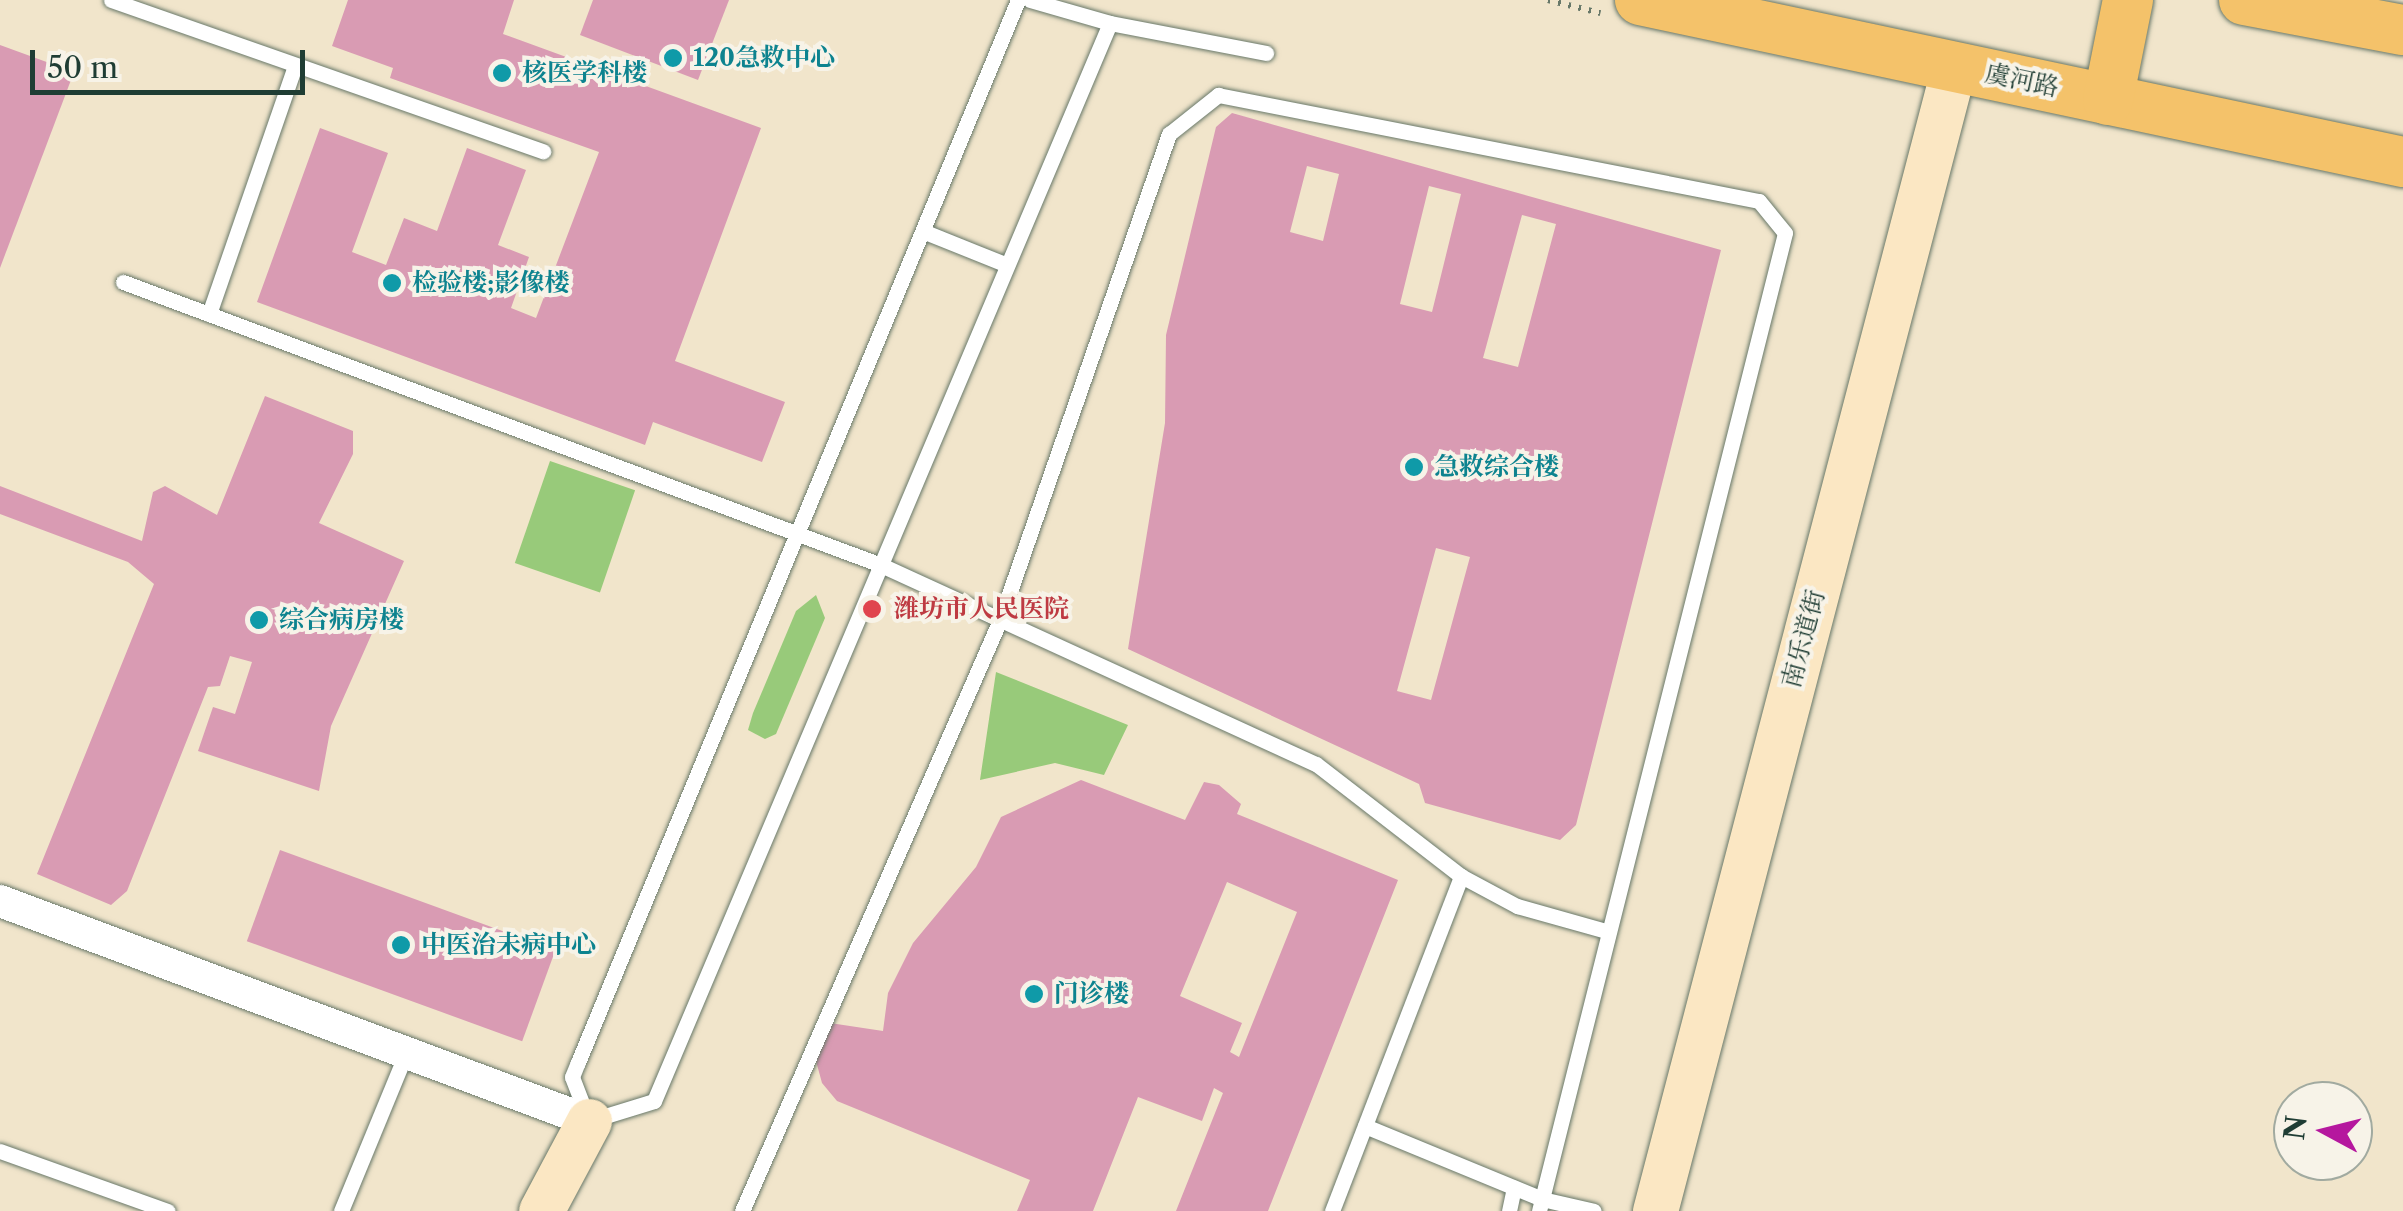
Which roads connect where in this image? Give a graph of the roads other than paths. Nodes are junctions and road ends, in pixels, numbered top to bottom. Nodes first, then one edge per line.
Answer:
1 (111, 0) edge
2 (1018, 0) edge
3 (1030, 0) edge
4 (2128, 0) edge
5 (2244, 0) edge
6 (1630, 9) edge
7 (1110, 23) junction
8 (2403, 30) edge
9 (1266, 54) dead end
10 (295, 66) junction
11 (1954, 66) junction
12 (2108, 100) junction
13 (543, 150) dead end
14 (2403, 162) edge
15 (924, 232) junction
16 (1007, 265) junction
17 (123, 282) dead end
18 (209, 314) junction
19 (798, 534) junction
20 (880, 565) junction
21 (1000, 620) junction
22 (1461, 876) junction
23 (0, 901) edge
24 (1606, 931) junction
25 (406, 1053) junction
26 (589, 1122) junction
27 (1365, 1126) junction
28 (0, 1151) edge
29 (1514, 1188) junction
30 (1541, 1205) edge
31 (168, 1211) edge
32 (341, 1211) edge
33 (541, 1211) edge
34 (742, 1211) edge
35 (1332, 1211) edge
36 (1509, 1211) edge
37 (1594, 1211) edge
38 (1655, 1211) edge

1 - 10 lane
2 - 15 lane
3 - 7 lane
4 - 12 main road
5 - 8 main road
6 - 11 main road, 虞河路
7 - 9 lane
7 - 16 lane
10 - 13 lane
10 - 18 lane
11 - 12 main road, 虞河路
11 - 38 street, 南乐道街
12 - 14 main road, 虞河路
15 - 16 lane
15 - 19 lane
16 - 20 lane
17 - 18 lane
18 - 19 lane
19 - 20 lane
19 - 26 lane
20 - 21 lane
20 - 26 lane
21 - 22 lane
21 - 24 lane
21 - 34 lane
22 - 24 lane
22 - 27 lane
23 - 25 street
24 - 30 lane
25 - 26 street
25 - 32 lane
26 - 33 street
27 - 29 lane
27 - 35 lane
28 - 31 lane
29 - 30 lane
29 - 36 lane
30 - 37 lane

